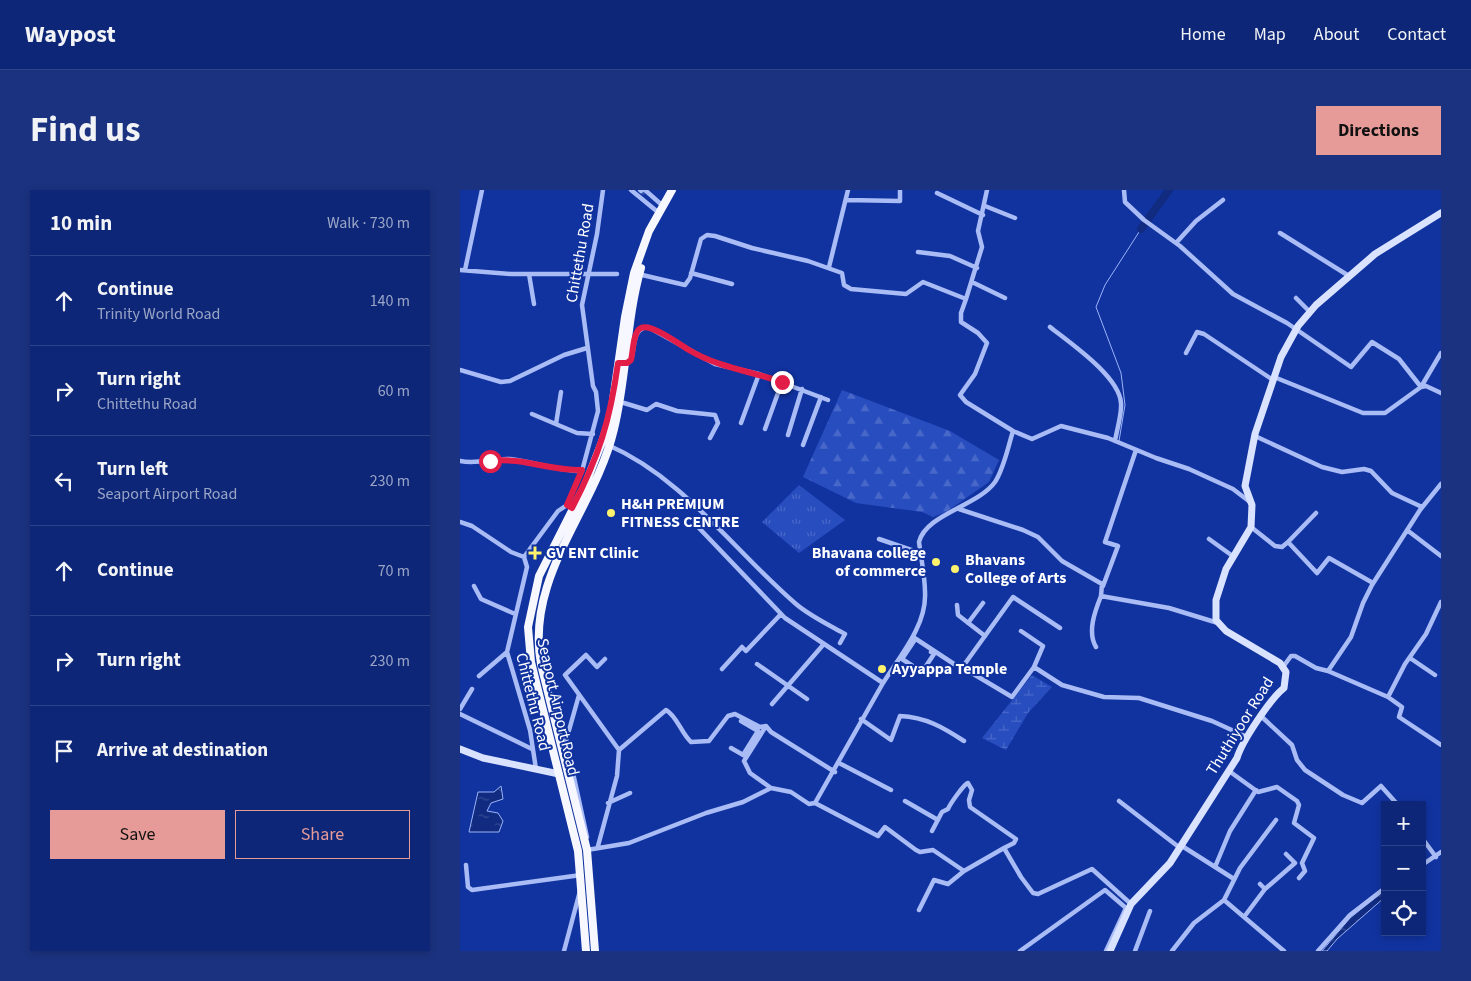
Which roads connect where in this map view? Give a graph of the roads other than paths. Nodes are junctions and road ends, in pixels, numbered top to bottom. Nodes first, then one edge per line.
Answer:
1 (482, 190) edge
2 (603, 190) edge
3 (672, 190) edge
4 (848, 190) edge
5 (900, 190) edge
6 (987, 190) edge
7 (1124, 190) edge
8 (632, 191) edge
9 (643, 194) edge
10 (937, 194) dead end
11 (847, 200) junction
12 (1223, 200) dead end
13 (985, 206) junction
14 (659, 213) junction
15 (1441, 213) edge
16 (983, 215) junction
17 (1014, 218) dead end
18 (1280, 233) dead end
19 (1176, 243) junction
20 (918, 252) dead end
21 (829, 267) junction
22 (976, 268) junction
23 (462, 270) edge
24 (691, 273) junction
25 (529, 274) junction
26 (617, 274) dead end
27 (637, 274) junction
28 (588, 275) junction
29 (1349, 276) junction
30 (972, 282) junction
31 (732, 284) dead end
32 (1005, 298) dead end
33 (1296, 298) dead end
34 (966, 299) junction
35 (534, 304) dead end
36 (1310, 312) junction
37 (1050, 327) dead end
38 (1297, 329) junction
39 (588, 348) junction
40 (1186, 353) dead end
41 (1441, 353) edge
42 (621, 363) junction
43 (460, 370) edge
44 (759, 374) junction
45 (1274, 378) junction
46 (782, 382) junction
47 (1421, 387) junction
48 (802, 389) junction
49 (561, 392) dead end
50 (1441, 393) edge
51 (821, 397) junction
52 (828, 400) dead end
53 (624, 403) dead end
54 (532, 414) dead end
55 (741, 422) dead end
56 (556, 424) junction
57 (765, 429) dead end
58 (1013, 431) junction
59 (593, 434) junction
60 (788, 435) dead end
61 (1255, 436) junction
62 (710, 438) dead end
63 (1115, 441) junction
64 (606, 444) junction
65 (803, 445) dead end
66 (1136, 450) junction
67 (460, 461) edge
68 (582, 470) junction
69 (1441, 484) edge
70 (1252, 505) junction
71 (1422, 507) junction
72 (573, 509) junction
73 (959, 509) junction
74 (1316, 513) dead end
75 (460, 522) edge
76 (1251, 527) junction
77 (699, 528) dead end
78 (1407, 530) junction
79 (879, 539) dead end
80 (1209, 539) dead end
81 (1288, 542) junction
82 (920, 553) junction
83 (1441, 556) edge
84 (524, 557) junction
85 (1234, 557) junction
86 (1373, 583) junction
87 (474, 586) dead end
88 (1103, 586) junction
89 (1101, 596) junction
90 (1441, 602) edge
91 (983, 603) dead end
92 (957, 605) dead end
93 (1439, 613) edge
94 (515, 614) junction
95 (781, 614) junction
96 (968, 623) junction
97 (1219, 623) junction
98 (1060, 628) dead end
99 (1021, 631) dead end
100 (985, 636) junction
101 (913, 639) junction
102 (840, 643) dead end
103 (823, 645) junction
104 (1096, 647) dead end
105 (507, 652) junction
106 (1410, 658) junction
107 (605, 660) dead end
108 (758, 664) dead end
109 (960, 666) junction
110 (1034, 667) junction
111 (1283, 667) junction
112 (722, 669) dead end
113 (1328, 671) junction
114 (479, 676) dead end
115 (1435, 676) dead end
116 (884, 682) junction
117 (789, 685) junction
118 (472, 689) dead end
119 (579, 695) junction
120 (1388, 697) junction
121 (807, 699) dead end
122 (772, 704) dead end
123 (460, 709) edge
124 (460, 714) edge
125 (1262, 717) junction
126 (861, 719) junction
127 (741, 722) dead end
128 (766, 726) junction
129 (1248, 737) junction
130 (964, 741) dead end
131 (1441, 745) edge
132 (731, 748) dead end
133 (460, 749) edge
134 (533, 750) junction
135 (619, 750) junction
136 (745, 756) junction
137 (839, 763) junction
138 (536, 769) junction
139 (1229, 771) junction
140 (834, 772) junction
141 (559, 774) junction
142 (772, 788) junction
143 (891, 790) dead end
144 (1256, 790) junction
145 (630, 793) dead end
146 (904, 800) dead end
147 (1120, 801) dead end
148 (1394, 801) edge
149 (608, 802) junction
150 (815, 803) junction
151 (938, 820) junction
152 (1276, 820) dead end
153 (932, 831) dead end
154 (1426, 843) edge
155 (598, 846) junction
156 (1181, 847) junction
157 (1004, 848) junction
158 (588, 849) junction
159 (1441, 852) edge
160 (1286, 854) dead end
161 (1436, 857) junction
162 (1426, 863) edge
163 (466, 865) dead end
164 (1215, 867) junction
165 (964, 872) junction
166 (581, 875) junction
167 (1299, 878) dead end
168 (1234, 879) junction
169 (1260, 884) dead end
170 (582, 888) junction
171 (1265, 889) junction
172 (1381, 891) edge
173 (1224, 900) junction
174 (1131, 904) junction
175 (920, 910) dead end
176 (1150, 911) dead end
177 (1244, 917) junction
178 (564, 951) edge
179 (586, 951) edge
180 (595, 951) edge
181 (1020, 951) edge
182 (1106, 951) edge
183 (1110, 951) edge
184 (1135, 951) edge
185 (1172, 951) edge
186 (1284, 951) edge
187 (1318, 951) edge

1 - 23 street
2 - 28 street, Chittethu Road
3 - 14 main road, Seaport Airport Road
4 - 11 street
5 - 11 street
6 - 13 street
7 - 19 street
8 - 9 street
8 - 9 street
9 - 14 street
9 - 14 street
10 - 16 street
11 - 21 street
12 - 19 street
13 - 16 street
13 - 17 street
14 - 27 main road, Seaport Airport Road
15 - 29 main road
16 - 22 street
18 - 29 street
19 - 38 street
20 - 22 street
21 - 24 street
21 - 34 street
22 - 30 street
23 - 25 street
24 - 27 street
24 - 31 street
25 - 28 street
25 - 35 street
26 - 28 street
27 - 42 main road, Seaport Airport Road
28 - 39 street, Chittethu Road
29 - 36 main road
30 - 32 street
30 - 34 street
33 - 36 street
34 - 58 street
36 - 38 main road
37 - 63 street
38 - 45 main road
38 - 47 street
39 - 43 street
39 - 59 street, Chittethu Road
40 - 45 street
41 - 47 street
42 - 44 street
42 - 64 main road, Seaport Airport Road
44 - 46 street
44 - 55 street
45 - 47 street
45 - 61 main road
46 - 48 street
46 - 57 street
47 - 50 street
48 - 51 street
48 - 60 street
49 - 56 street
51 - 52 street
51 - 65 street
53 - 62 street
54 - 56 street
56 - 59 street
58 - 63 street
58 - 73 street
59 - 68 street, Chittethu Road
61 - 70 main road
61 - 71 street
63 - 66 street
64 - 72 main road, Seaport Airport Road
64 - 102 street
66 - 70 street
66 - 88 street
67 - 68 street
68 - 72 street, Chittethu Road
69 - 71 street
70 - 76 main road
71 - 78 street
72 - 84 street, Chittethu Road
72 - 141 main road, Seaport Airport Road
72 - 158 main road
73 - 82 street
73 - 88 street
74 - 81 street
75 - 84 street
76 - 81 street
76 - 85 main road
77 - 95 street
78 - 83 street
78 - 86 street
79 - 82 street
80 - 85 street
81 - 86 street
82 - 101 street
84 - 94 street, Chittethu Road
85 - 97 main road
86 - 113 street
87 - 94 street
88 - 89 street
89 - 97 street
89 - 104 street
90 - 93 street
91 - 96 street
92 - 96 street
93 - 106 street
94 - 105 street, Chittethu Road
95 - 103 street
95 - 112 street
96 - 100 street
97 - 111 main road, Thuthiyoor Road
98 - 100 street
99 - 110 street
100 - 109 street
101 - 101 street
101 - 109 street
101 - 116 street
103 - 116 street
103 - 117 street
105 - 114 street
105 - 134 street, Chittethu Road
106 - 115 street
106 - 120 street
107 - 119 street
108 - 117 street
109 - 110 street
110 - 129 street
111 - 113 street
111 - 125 main road, Thuthiyoor Road
113 - 120 street
116 - 126 street
117 - 121 street
117 - 122 street
118 - 123 street
119 - 135 street
119 - 158 street
120 - 131 street
124 - 134 street
125 - 129 main road, Thuthiyoor Road
125 - 148 street
126 - 130 street
126 - 137 street
127 - 136 street
128 - 135 street
128 - 136 street
128 - 140 street
129 - 139 main road, Thuthiyoor Road
132 - 136 street
133 - 138 main road
134 - 138 street, Chittethu Road
135 - 149 street
136 - 142 street
137 - 140 street
137 - 143 street
138 - 141 main road
139 - 144 street
139 - 156 main road, Thuthiyoor Road
140 - 150 street
141 - 166 main road, Seaport Airport Road
142 - 150 street
142 - 155 street
144 - 164 street
144 - 167 street
145 - 149 street
146 - 151 street
147 - 156 street
149 - 155 street
150 - 165 street
151 - 153 street
151 - 157 street
152 - 168 street
154 - 161 street
155 - 158 street
156 - 164 street
156 - 174 main road, Thuthiyoor Road
157 - 165 street
157 - 174 street
158 - 180 main road
159 - 161 street
160 - 171 street
161 - 162 street
163 - 166 street
164 - 168 street
165 - 175 street
166 - 170 main road, Seaport Airport Road
168 - 173 street
169 - 171 street
170 - 178 street
170 - 179 main road, Seaport Airport Road
171 - 177 street
172 - 187 street
173 - 177 street
173 - 185 street
174 - 183 main road, Thuthiyoor Road
176 - 184 street
177 - 186 street
181 - 182 street

